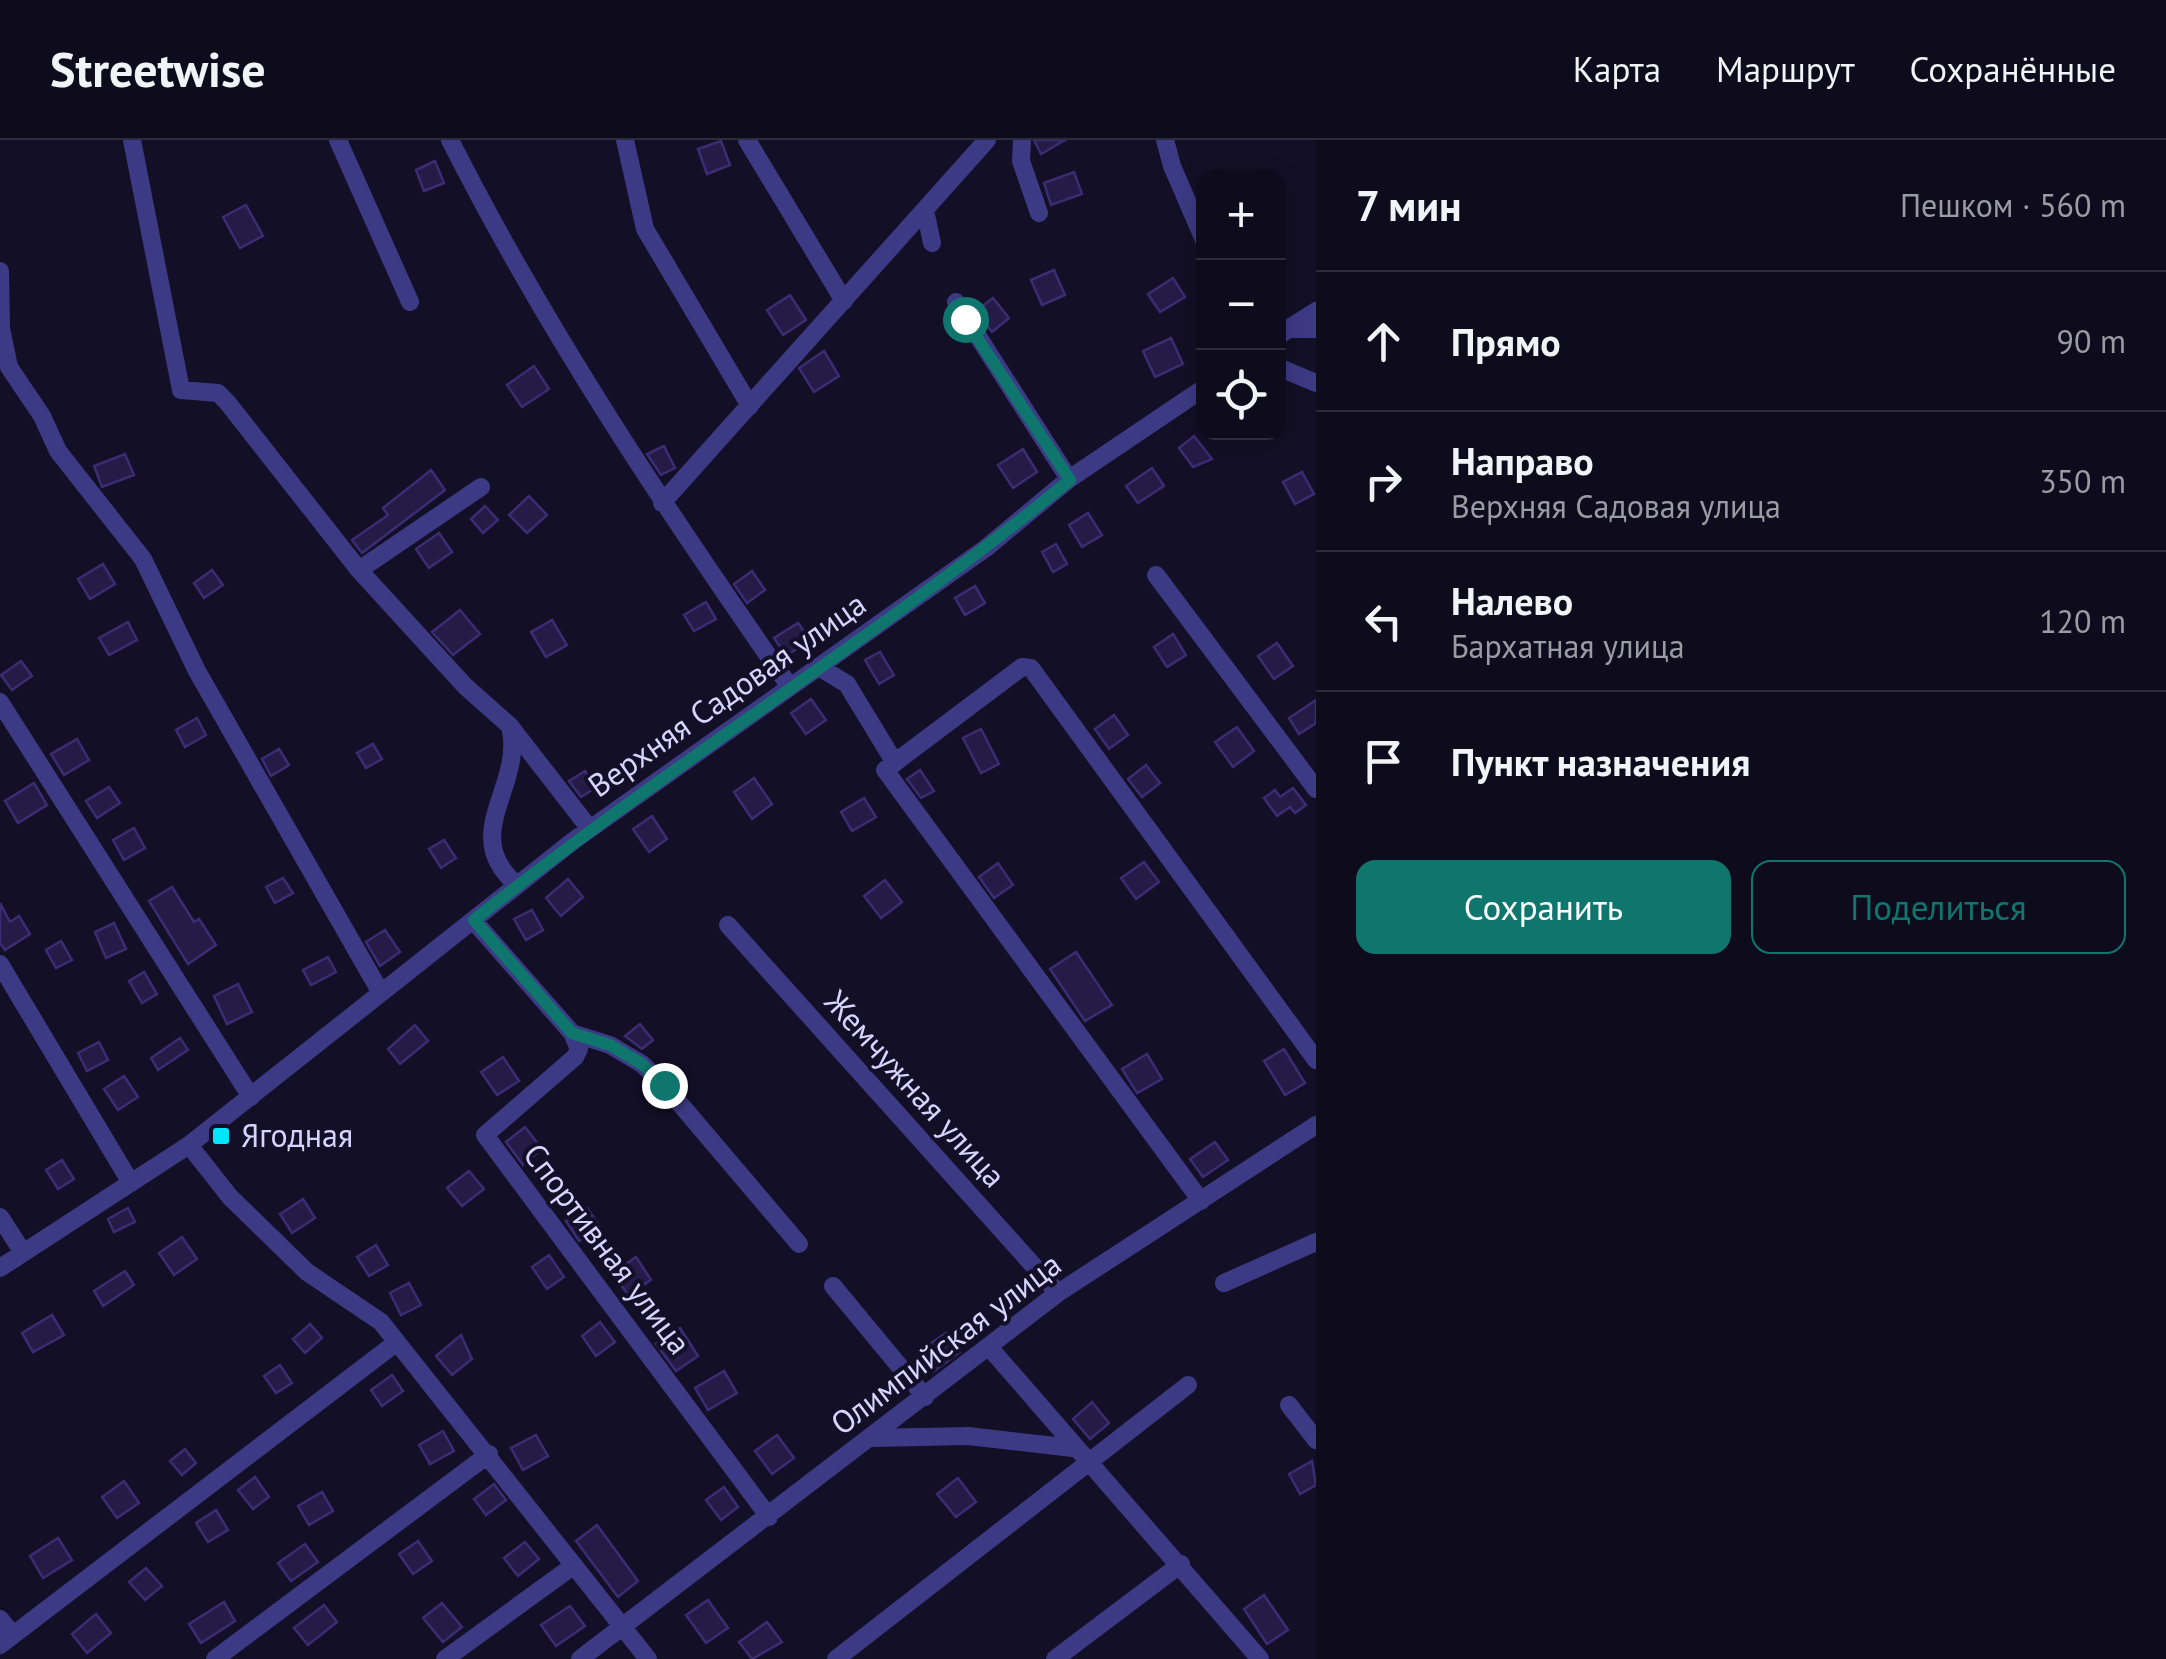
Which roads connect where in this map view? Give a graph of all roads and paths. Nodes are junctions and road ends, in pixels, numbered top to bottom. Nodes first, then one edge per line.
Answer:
1 (132, 140) edge
2 (338, 140) edge
3 (450, 140) edge
4 (625, 140) edge
5 (747, 140) edge
6 (987, 140) edge
7 (996, 140) edge
8 (1165, 140) edge
9 (1020, 143) edge
10 (926, 210) junction
11 (1039, 213) dead end
12 (1196, 222) edge
13 (932, 243) dead end
14 (0, 270) edge
15 (844, 301) junction
16 (410, 302) dead end
17 (956, 302) dead end
18 (1316, 311) edge
19 (1316, 329) edge
20 (1286, 331) edge
21 (1286, 332) edge
22 (1286, 370) edge
23 (1316, 383) edge
24 (1196, 393) edge
25 (750, 406) junction
26 (1070, 480) junction
27 (481, 488) dead end
28 (662, 503) junction
29 (359, 570) junction
30 (1156, 574) dead end
31 (819, 667) junction
32 (790, 687) junction
33 (0, 702) edge
34 (510, 726) junction
35 (894, 763) junction
36 (1316, 789) edge
37 (590, 829) junction
38 (517, 886) junction
39 (474, 920) junction
40 (728, 925) dead end
41 (0, 964) edge
42 (382, 993) junction
43 (572, 1033) junction
44 (1316, 1060) edge
45 (251, 1097) junction
46 (1316, 1125) edge
47 (189, 1145) junction
48 (131, 1184) junction
49 (1201, 1201) junction
50 (0, 1217) edge
51 (1316, 1242) edge
52 (800, 1244) dead end
53 (22, 1250) junction
54 (0, 1268) edge
55 (1224, 1283) dead end
56 (833, 1286) dead end
57 (1058, 1293) junction
58 (397, 1342) junction
59 (989, 1347) junction
60 (1188, 1385) dead end
61 (925, 1397) junction
62 (1289, 1404) dead end
63 (872, 1438) junction
64 (1316, 1440) edge
65 (1073, 1448) junction
66 (490, 1454) junction
67 (1087, 1465) junction
68 (769, 1516) junction
69 (1182, 1564) junction
70 (573, 1566) junction
71 (0, 1619) edge
72 (623, 1627) junction
73 (6, 1640) edge
74 (215, 1659) edge
75 (445, 1659) edge
76 (580, 1659) edge
77 (648, 1659) edge
78 (836, 1659) edge
79 (1055, 1659) edge
80 (1260, 1659) edge

1 - 29 street
2 - 16 street
3 - 28 street
4 - 25 street
5 - 15 street
6 - 10 street
7 - 9 street
8 - 12 street
9 - 11 street
10 - 13 street
10 - 15 street
14 - 42 street
15 - 25 street
17 - 26 street
18 - 20 street
19 - 21 street
22 - 23 street
24 - 26 street, Верхняя Садовая улица
25 - 28 street
26 - 31 street, Верхняя Садовая улица
27 - 29 street
28 - 32 street
29 - 34 street
30 - 36 street
31 - 32 street, Верхняя Садовая улица
31 - 35 street
32 - 37 street, Верхняя Садовая улица
33 - 45 street
34 - 37 street
34 - 38 street
35 - 44 street
35 - 49 street
37 - 38 street, Верхняя Садовая улица
38 - 39 street, Верхняя Садовая улица
39 - 42 street, Верхняя Садовая улица
39 - 43 street
40 - 57 street, Жемчужная улица
41 - 48 street
42 - 45 street, Верхняя Садовая улица
43 - 52 street
43 - 68 street, Спортивная улица
45 - 47 street, Верхняя Садовая улица
46 - 49 street, Олимпийская улица
47 - 48 street, Верхняя Садовая улица
47 - 58 street
48 - 53 street, Верхняя Садовая улица
49 - 57 street, Олимпийская улица
50 - 53 street
51 - 55 street
53 - 54 street, Верхняя Садовая улица
56 - 61 street
57 - 59 street, Олимпийская улица
58 - 66 street
58 - 73 street
59 - 61 street, Олимпийская улица
59 - 65 street
60 - 67 street
61 - 63 street, Олимпийская улица
62 - 64 street
63 - 65 street
63 - 68 street, Олимпийская улица
65 - 67 street
66 - 70 street
66 - 74 street
67 - 69 street
67 - 78 street
68 - 72 street, Олимпийская улица
69 - 79 street
69 - 80 street
70 - 72 street
70 - 75 street
71 - 73 street
72 - 76 street, Олимпийская улица
72 - 77 street

